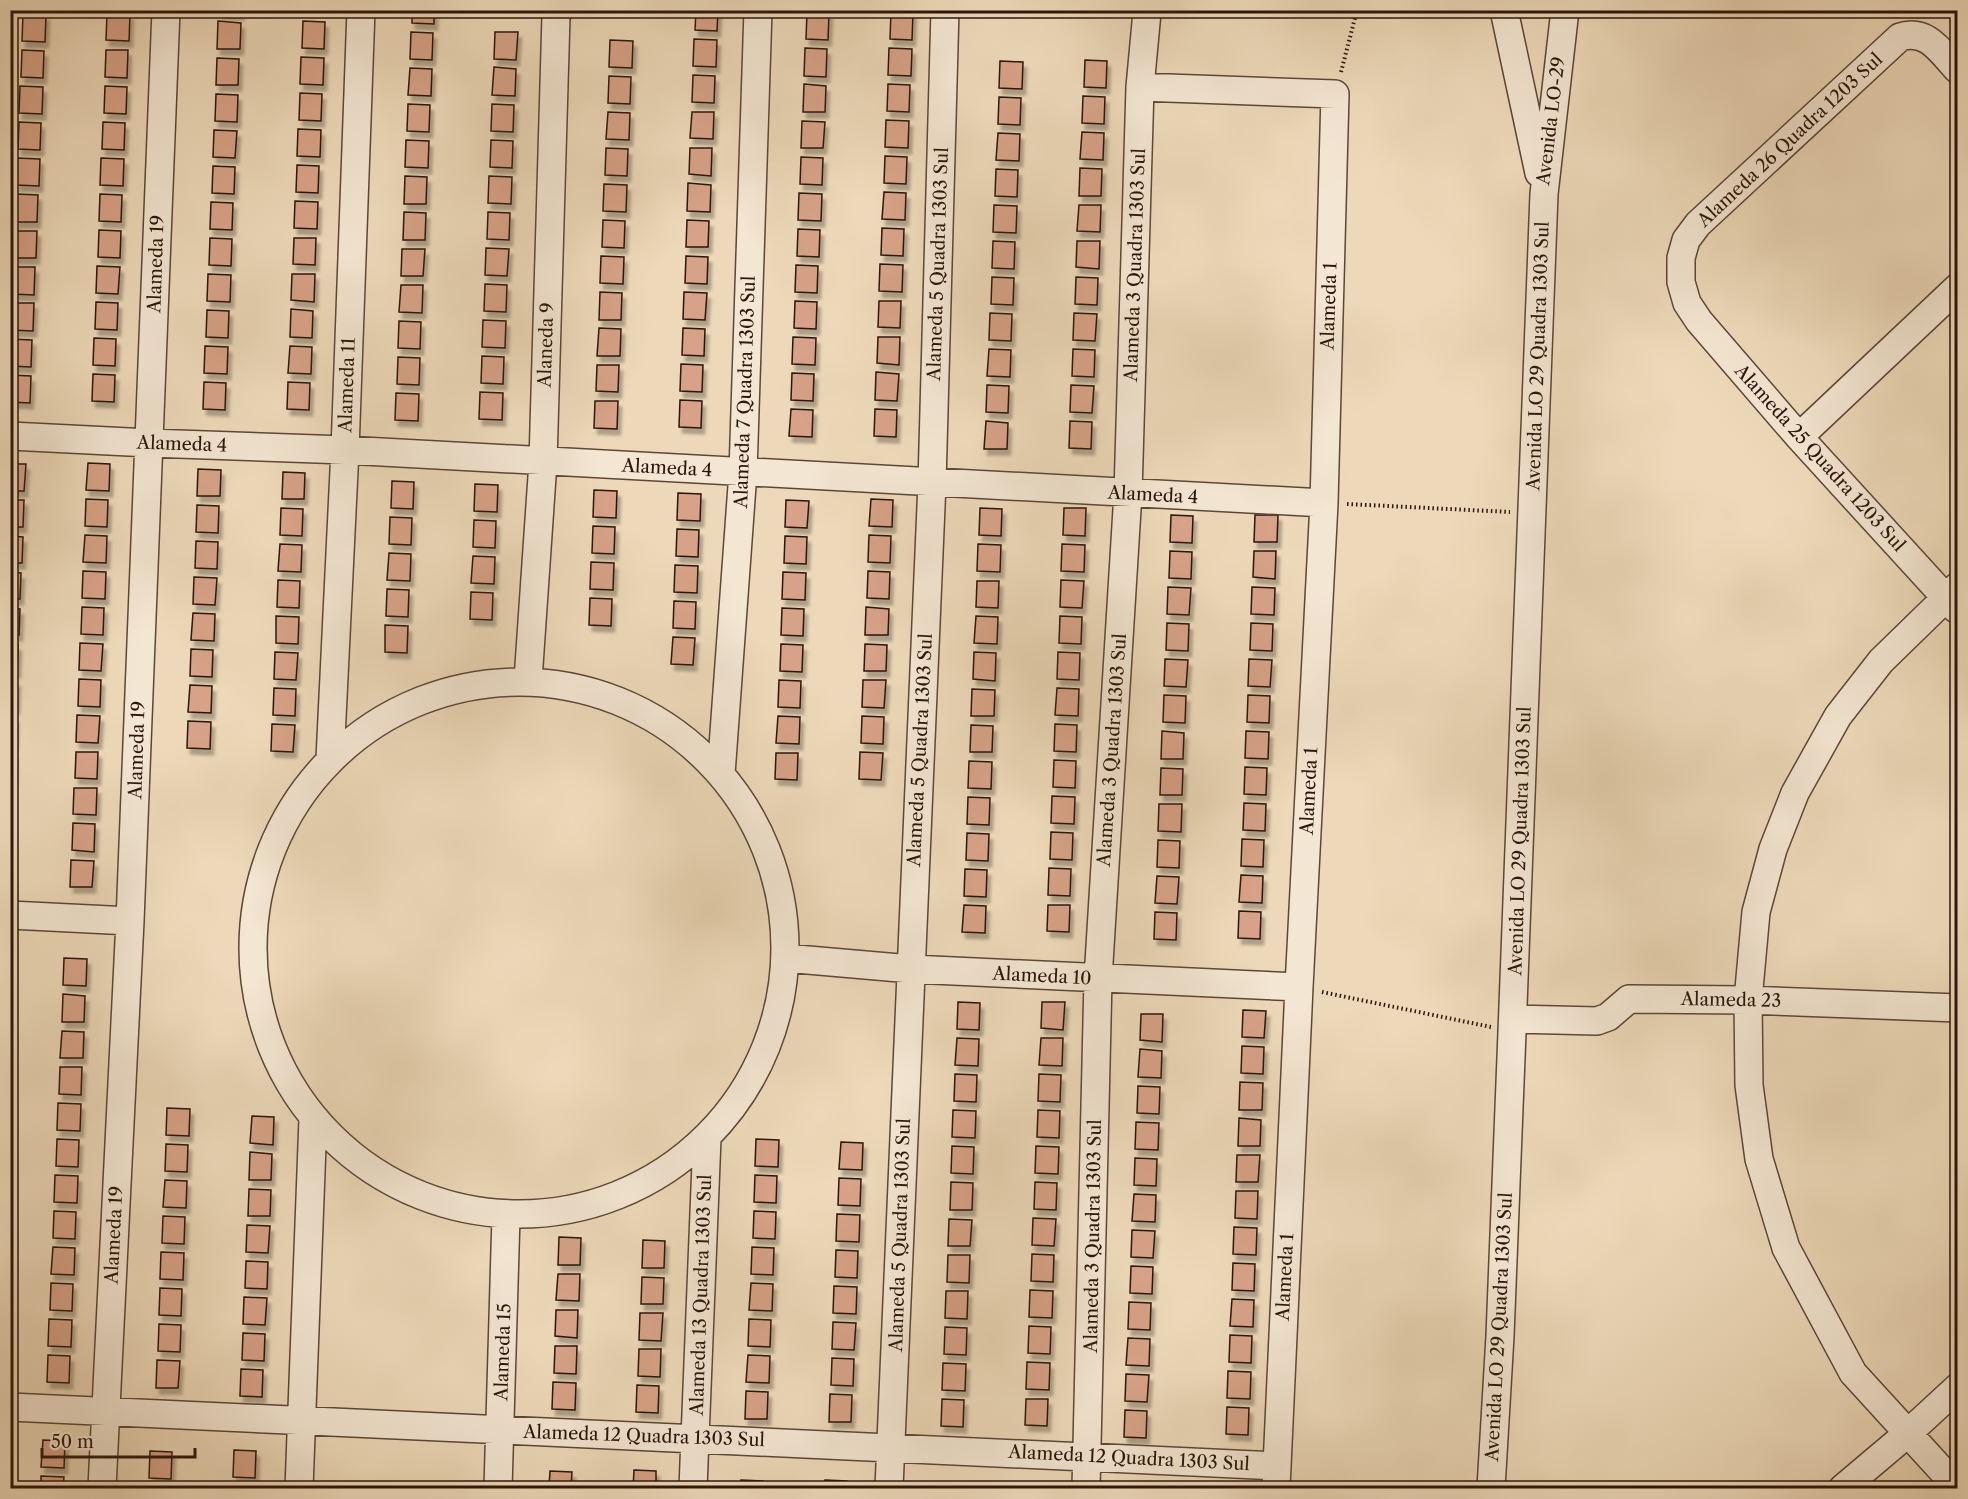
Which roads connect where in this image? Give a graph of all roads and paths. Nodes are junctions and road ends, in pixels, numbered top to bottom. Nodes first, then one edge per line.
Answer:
1 (166, 10) edge
2 (362, 10) edge
3 (758, 10) edge
4 (945, 10) edge
5 (1504, 10) edge
6 (1565, 10) edge
7 (556, 12) edge
8 (1147, 12) dead end
9 (1356, 14) dead end
10 (1958, 70) edge
11 (1140, 87) junction
12 (1335, 94) junction
13 (1544, 194) junction
14 (1958, 287) edge
15 (1687, 303) joint
16 (10, 436) edge
17 (1799, 437) junction
18 (149, 443) junction
19 (345, 450) junction
20 (543, 462) junction
21 (743, 472) junction
22 (932, 483) junction
23 (1128, 494) junction
24 (1324, 503) junction
25 (1532, 513) junction
26 (1953, 598) edge
27 (528, 680) junction
28 (330, 759) junction
29 (721, 774) junction
30 (10, 915) edge
31 (130, 921) junction
32 (785, 958) junction
33 (910, 969) junction
34 (1098, 979) junction
35 (1299, 987) junction
36 (1748, 1000) junction
37 (1958, 1008) edge
38 (1512, 1025) junction
39 (313, 1119) junction
40 (707, 1138) junction
41 (506, 1216) junction
42 (1958, 1387) edge
43 (10, 1407) edge
44 (105, 1410) junction
45 (302, 1421) junction
46 (500, 1430) junction
47 (1907, 1434) junction
48 (695, 1437) junction
49 (891, 1446) junction
50 (1088, 1457) junction
51 (1276, 1477) edge
52 (102, 1488) edge
53 (299, 1488) edge
54 (498, 1488) edge
55 (693, 1488) edge
56 (889, 1488) edge
57 (1086, 1488) edge
58 (1491, 1488) edge
59 (1843, 1488) edge
60 (1958, 1488) edge

1 - 18 street, Alameda 19
2 - 19 street, Alameda 11
3 - 21 street, Alameda 7 Quadra 1303 Sul
4 - 22 street, Alameda 5 Quadra 1303 Sul
5 - 13 street, Avenida LO-29
6 - 13 street, Avenida LO-29
7 - 20 street, Alaneda 9
8 - 11 street, Alameda 3 Quadra 1303 Sul
9 - 12 path
10 - 15 street, Alameda 26 Quadra 1203 Sul
11 - 12 street
11 - 23 street, Alameda 3 Quadra 1303 Sul
12 - 24 street, Alameda 1
13 - 25 street, Avenida LO 29 Quadra 1303 Sul
14 - 17 street
15 - 17 street, Alameda 25 Quadra 1203 Sul
16 - 18 street, Alameda 4
17 - 26 street, Alameda 25 Quadra 1203 Sul
18 - 19 street, Alameda 4
18 - 31 street, Alameda 19
19 - 20 street, Alameda 4
19 - 28 street, Alameda 11
20 - 21 street, Alameda 4
20 - 27 street, Alaneda 9
21 - 22 street, Alameda 4
21 - 29 street, Alameda 7 Quadra 1303 Sul
22 - 23 street, Alameda 4
22 - 33 street, Alameda 5 Quadra 1303 Sul
23 - 24 street, Alameda 4
23 - 34 street, Alameda 3 Quadra 1303 Sul
24 - 25 path
24 - 35 street, Alameda 1
25 - 38 street, Avenida LO 29 Quadra 1303 Sul
26 - 36 street
27 - 28 street
27 - 29 street
28 - 39 street
29 - 32 street
30 - 31 street
31 - 44 street, Alameda 19
32 - 33 street, Alameda 10
32 - 40 street
33 - 34 street, Alameda 10
33 - 49 street, Alameda 5 Quadra 1303 Sul
34 - 35 street, Alameda 10
34 - 50 street, Alameda 3 Quadra 1303 Sul
35 - 38 path
35 - 51 street, Alameda 1
36 - 37 street, Alameda 23
36 - 38 street, Alameda 23
36 - 47 street
38 - 58 street, Avenida LO 29 Quadra 1303 Sul
39 - 41 street
39 - 45 street
40 - 41 street
40 - 48 street, Alameda 13 Quadra 1303 Sul
41 - 46 street, Alameda 15
42 - 47 street
43 - 44 street, Alameda 12 Quadra 1303 Sul
44 - 45 street, Alameda 12 Quadra 1303 Sul
44 - 52 street, Alameda 19
45 - 46 street, Alameda 12 Quadra 1303 Sul
45 - 53 street
46 - 48 street, Alameda 12 Quadra 1303 Sul
46 - 54 street, Alameda 15
47 - 59 street
47 - 60 street
48 - 49 street, Alameda 12 Quadra 1303 Sul
48 - 55 street, Alameda 13 Quadra 1303 Sul
49 - 50 street, Alameda 12 Quadra 1303 Sul
49 - 56 street, Alameda 5 Quadra 1303 Sul
50 - 51 street, Alameda 12 Quadra 1303 Sul
50 - 57 street, Alameda 3 Quadra 1303 Sul

